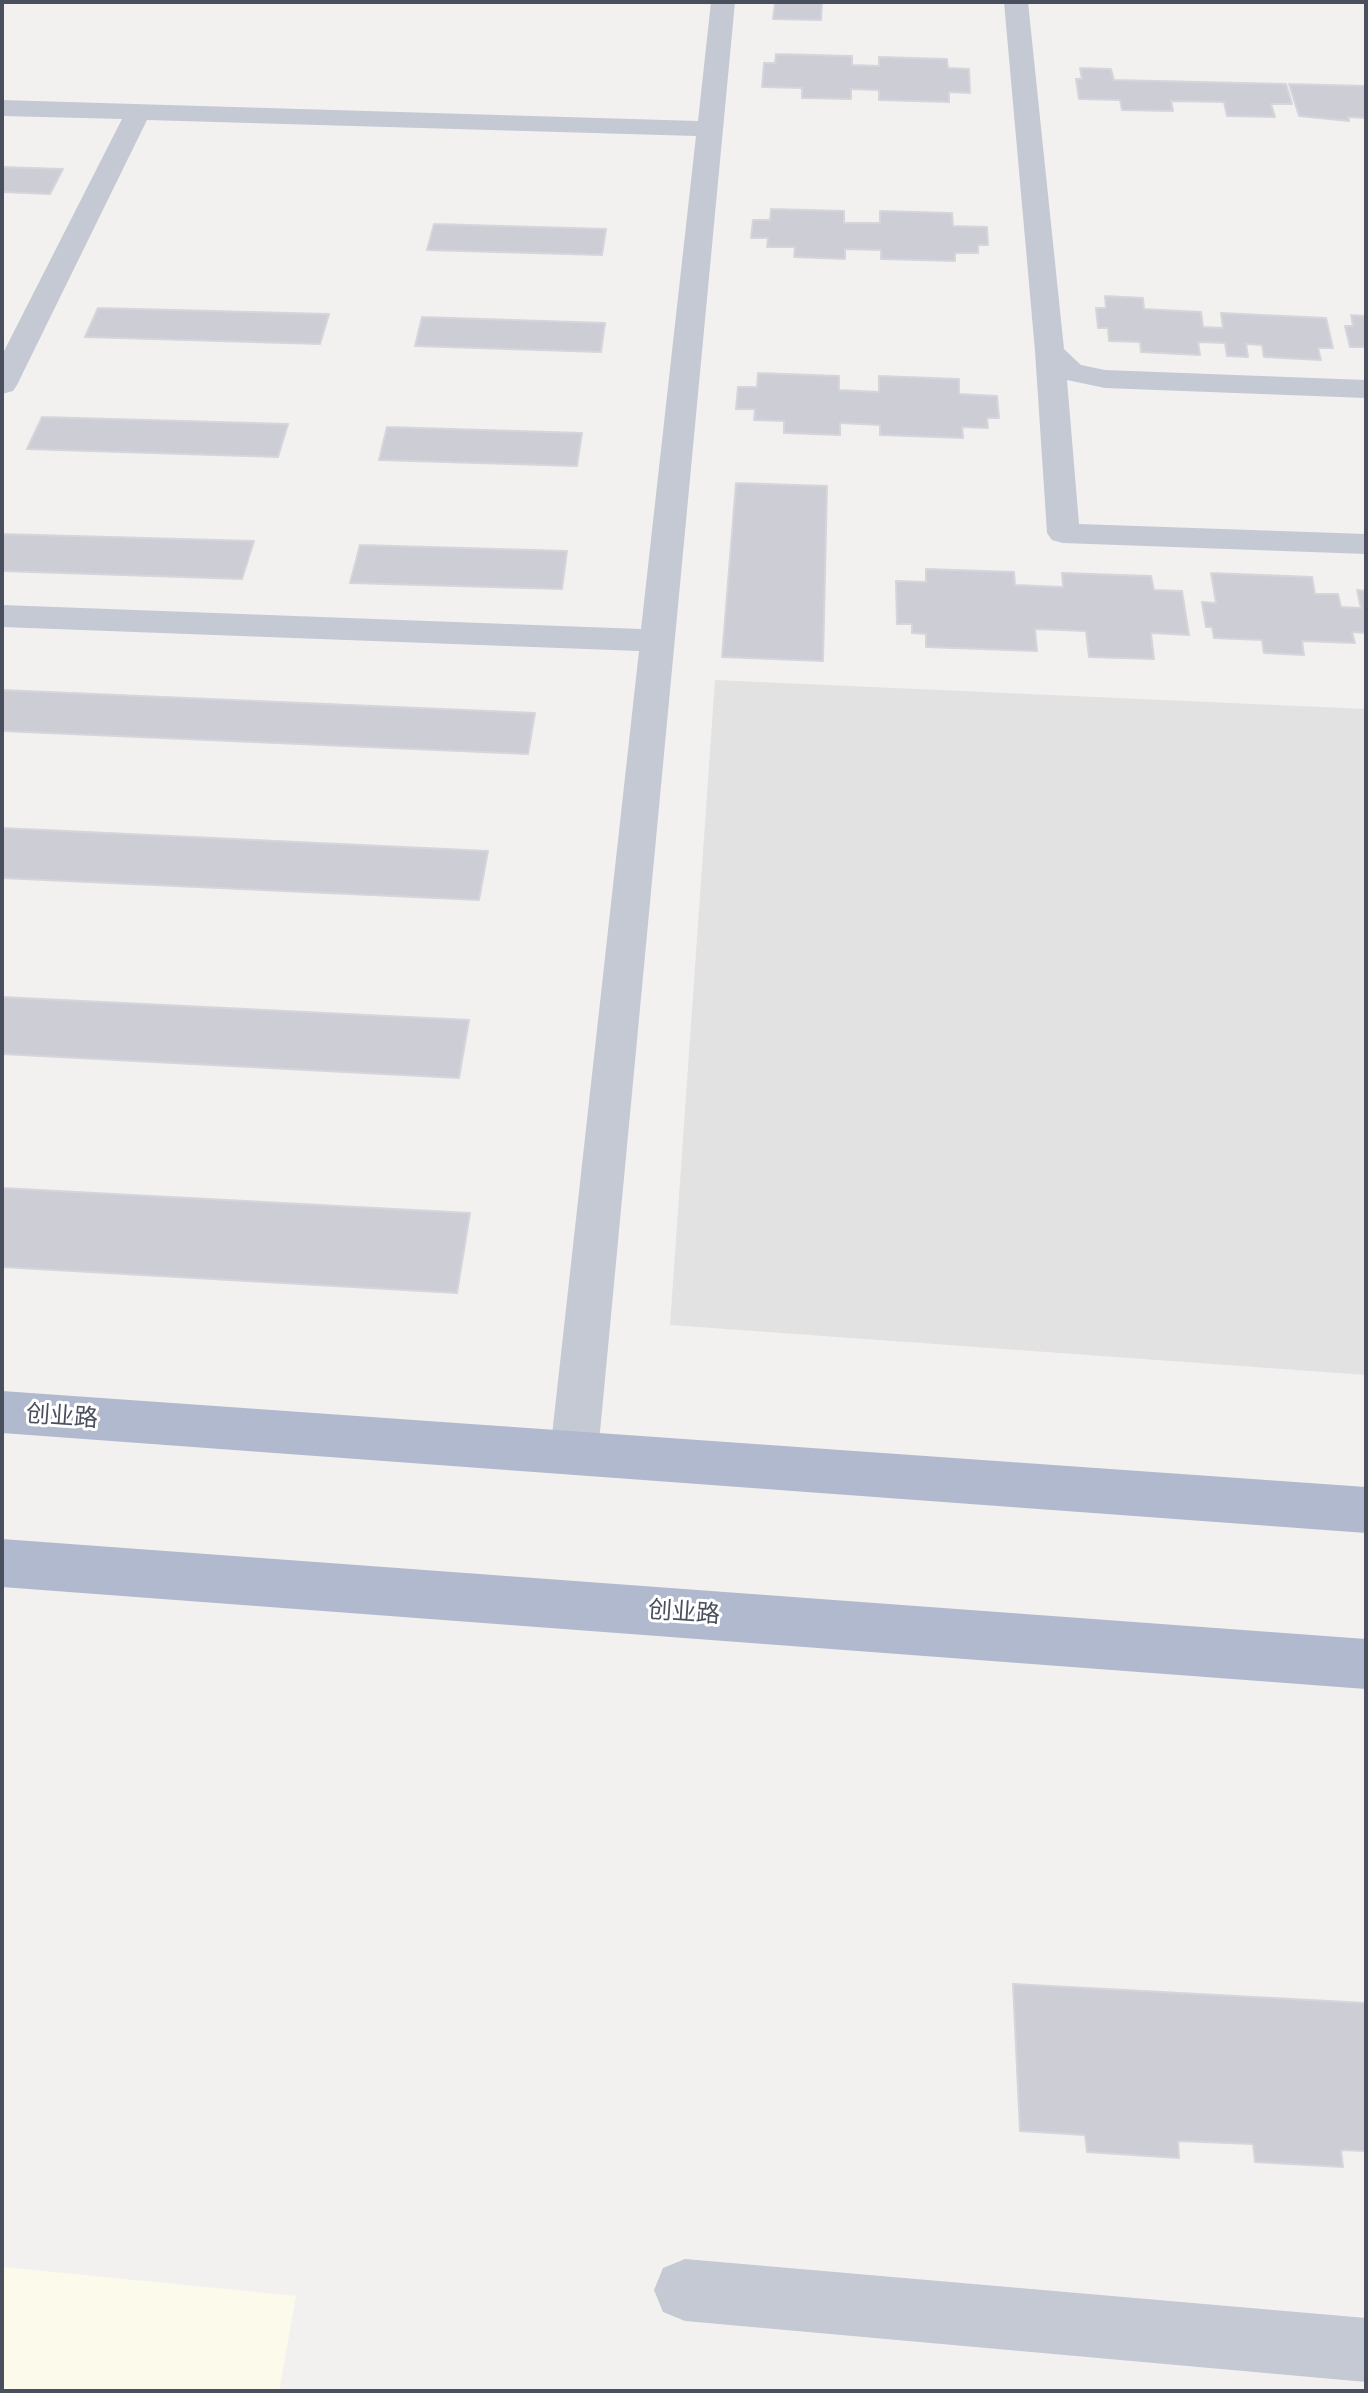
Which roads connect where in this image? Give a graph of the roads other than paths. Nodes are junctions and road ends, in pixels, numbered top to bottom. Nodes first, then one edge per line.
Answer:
1 (723, 2) edge
2 (1016, 2) edge
3 (2, 108) edge
4 (138, 112) junction
5 (709, 129) junction
6 (1050, 351) junction
7 (2, 385) edge
8 (1366, 389) edge
9 (1366, 544) edge
10 (2, 616) edge
11 (656, 641) junction
12 (2, 1412) edge
13 (574, 1453) junction
14 (1366, 1510) edge
15 (2, 1563) edge
16 (1366, 1664) edge
17 (685, 2290) dead end
18 (1366, 2350) edge

1 - 5 street
2 - 6 street
3 - 4 street
4 - 5 street
4 - 7 street
5 - 11 street
6 - 8 street
6 - 9 street
10 - 11 street
11 - 13 street
12 - 13 main road, 创业路
13 - 14 main road, 创业路
15 - 16 main road, 创业路
17 - 18 street

